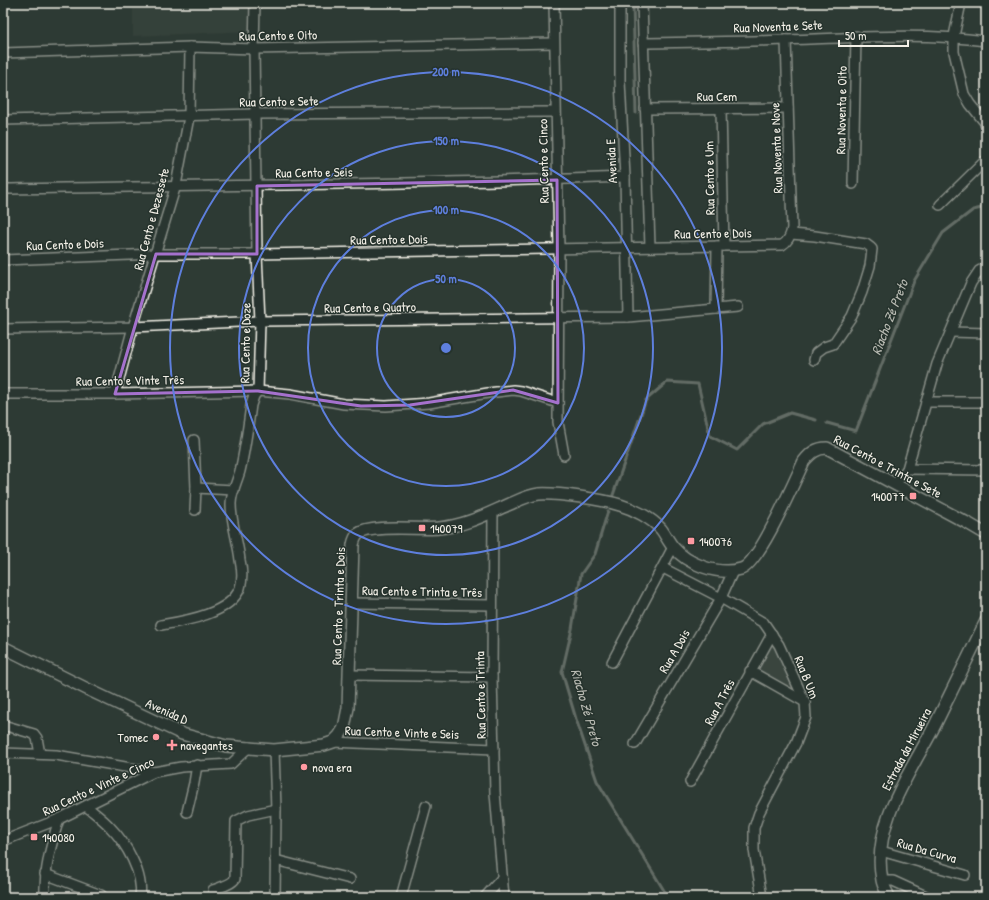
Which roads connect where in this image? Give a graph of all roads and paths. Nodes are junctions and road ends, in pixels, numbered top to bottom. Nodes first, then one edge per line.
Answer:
1 (255, 3) edge
2 (554, 3) edge
3 (620, 3) edge
4 (642, 3) edge
5 (961, 3) edge
6 (856, 36) junction
7 (954, 36) junction
8 (786, 40) junction
9 (986, 41) edge
10 (554, 43) junction
11 (643, 43) junction
12 (190, 47) junction
13 (254, 49) junction
14 (3, 52) edge
15 (788, 108) junction
16 (645, 109) junction
17 (721, 109) junction
18 (555, 112) junction
19 (255, 114) junction
20 (189, 116) junction
21 (3, 120) edge
22 (986, 124) edge
23 (986, 160) edge
24 (625, 177) junction
25 (556, 180) junction
26 (853, 184) dead end
27 (176, 185) junction
28 (257, 186) junction
29 (3, 189) edge
30 (940, 205) dead end
31 (791, 234) junction
32 (720, 246) junction
33 (650, 247) junction
34 (627, 248) junction
35 (559, 249) junction
36 (156, 254) junction
37 (257, 254) junction
38 (3, 260) edge
39 (986, 267) edge
40 (738, 307) dead end
41 (716, 309) junction
42 (558, 317) junction
43 (628, 317) junction
44 (260, 321) junction
45 (133, 327) junction
46 (3, 329) edge
47 (951, 332) junction
48 (986, 333) edge
49 (814, 360) dead end
50 (258, 391) junction
51 (3, 394) edge
52 (115, 394) junction
53 (926, 402) junction
54 (986, 402) edge
55 (558, 403) junction
56 (194, 440) dead end
57 (564, 455) dead end
58 (907, 469) junction
59 (986, 470) edge
60 (895, 484) junction
61 (196, 488) junction
62 (234, 490) junction
63 (195, 510) dead end
64 (493, 511) junction
65 (986, 534) edge
66 (673, 547) junction
67 (663, 568) junction
68 (738, 570) junction
69 (721, 598) junction
70 (352, 603) junction
71 (492, 605) junction
72 (986, 622) edge
73 (161, 625) dead end
74 (772, 634) junction
75 (3, 647) edge
76 (612, 662) dead end
77 (750, 672) junction
78 (350, 676) junction
79 (492, 677) junction
80 (805, 702) junction
81 (3, 725) edge
82 (332, 742) junction
83 (635, 744) dead end
84 (249, 747) junction
85 (494, 749) junction
86 (274, 750) junction
87 (3, 753) edge
88 (40, 754) junction
89 (197, 765) junction
90 (154, 772) junction
91 (690, 782) dead end
92 (86, 806) junction
93 (426, 806) dead end
94 (276, 809) junction
95 (187, 812) dead end
96 (59, 819) junction
97 (3, 842) edge
98 (881, 851) junction
99 (275, 860) junction
100 (45, 874) junction
101 (964, 875) dead end
102 (502, 878) junction
103 (350, 879) dead end
104 (882, 881) junction
105 (214, 890) dead end
106 (45, 897) edge
107 (103, 897) edge
108 (140, 897) edge
109 (275, 897) edge
110 (401, 897) edge
111 (485, 897) edge
112 (504, 897) edge
113 (762, 897) edge
114 (889, 897) edge
115 (928, 897) edge

1 - 13 street, Rua Cento e Doze
2 - 10 street, Rua Cento e Cinco
3 - 24 street, Avenida E
4 - 11 street
5 - 7 street
6 - 7 street, Rua Noventa e Sete
6 - 8 street, Rua Noventa e Sete
6 - 26 street, Rua Noventa e Oito
7 - 9 street, Rua Noventa e Sete
7 - 22 street
8 - 11 street, Rua Noventa e Sete
8 - 15 street, Rua Noventa e Nove
10 - 13 street, Rua Cento e Oito
10 - 18 street, Rua Cento e Cinco
11 - 16 street
12 - 13 street, Rua Cento e Oito
12 - 14 street, Rua Cento e Oito
12 - 20 street, Rua Cento e Dezessete
13 - 19 street, Rua Cento e Doze
15 - 17 street, Rua Cem
15 - 31 street, Rua Noventa e Nove
16 - 17 street, Rua Cem
16 - 33 street
17 - 32 street, Rua Cento e Um
18 - 19 street, Rua Cento e Sete
18 - 25 street, Rua Cento e Cinco
19 - 20 street, Rua Cento e Sete
19 - 28 street, Rua Cento e Doze
20 - 21 street, Rua Cento e Sete
20 - 27 street, Rua Cento e Dezessete
23 - 30 street
24 - 25 street, Rua Cento e Seis
24 - 34 street, Avenida E
25 - 28 street, Rua Cento e Seis
25 - 35 street, Rua Cento e Cinco
27 - 28 street, Rua Cento e Seis
27 - 29 street, Rua Cento e Seis
27 - 36 street, Rua Cento e Dezessete
28 - 37 street, Rua Cento e Doze
31 - 32 street, Rua Cento e Dois
31 - 49 street
32 - 33 street, Rua Cento e Dois
32 - 41 street, Rua Cento e Um
33 - 34 street, Rua Cento e Dois
34 - 35 street, Rua Cento e Dois
34 - 43 street, Avenida E
35 - 37 street, Rua Cento e Dois
35 - 42 street, Rua Cento e Cinco
36 - 37 street, Rua Cento e Dois
36 - 38 street, Rua Cento e Dois
36 - 45 street, Rua Cento e Dezessete
37 - 44 street, Rua Cento e Doze
39 - 47 street
40 - 41 street, Rua Cento e Quatro
41 - 43 street, Rua Cento e Quatro
42 - 43 street, Rua Cento e Quatro
42 - 44 street, Rua Cento e Quatro
42 - 55 street, Rua Cento e Cinco
44 - 45 street, Rua Cento e Quatro
44 - 50 street, Rua Cento e Doze
45 - 46 street, Rua Cento e Quatro
45 - 52 street, Rua Cento e Dezessete
47 - 48 street
47 - 53 street
50 - 52 street, Rua Cento e Vinte Três
50 - 55 street, Rua Cento e Vinte Três
50 - 62 street, Rua Cento e Doze
51 - 52 street, Rua Cento e Vinte Três
53 - 54 street
53 - 58 street
55 - 57 street, Rua Cento e Cinco
56 - 61 street
58 - 59 street
58 - 60 street
60 - 65 main road, Rua Cento e Trinta e Sete
60 - 68 main road, Rua Cento e Trinta e Sete
61 - 62 street
61 - 63 street
62 - 73 street, Rua Cento e Doze
64 - 66 main road, Rua Cento e Trinta e Dois
64 - 70 main road, Rua Cento e Trinta e Dois
64 - 71 street, Rua Cento e Trinta
66 - 67 street
66 - 68 main road, Rua Cento e Trinta e Dois
67 - 69 street, Rua B Um
67 - 76 street
68 - 69 street, Rua A Dois
69 - 74 street, Rua B Um
69 - 83 street, Rua A Dois
70 - 71 street, Rua Cento e Trinta e Três
70 - 78 main road, Rua Cento e Trinta e Dois
71 - 79 street, Rua Cento e Trinta
72 - 98 main road, Estrada da Mirueira
74 - 77 street, Rua A Três
74 - 80 street, Rua B Um
75 - 84 main road, Avenida D
77 - 80 street
77 - 91 street, Rua A Três
78 - 79 street
78 - 82 main road, Rua Cento e Trinta e Dois
79 - 85 street, Rua Cento e Trinta
80 - 113 street, Rua B Um
81 - 88 street
82 - 85 street, Rua Cento e Vinte e Seis
82 - 86 main road, Avenida D
84 - 86 main road, Avenida D
84 - 89 street, Rua Cento e Vinte e Cinco
85 - 102 street, Rua Cento e Trinta
86 - 94 street
87 - 88 street
88 - 90 street
89 - 90 street, Rua Cento e Vinte e Cinco
89 - 95 street
90 - 92 street, Rua Cento e Vinte e Cinco
92 - 96 street, Rua Cento e Vinte e Cinco
92 - 108 street
93 - 110 street
94 - 99 street
94 - 105 street
96 - 97 street, Rua Cento e Vinte e Cinco
96 - 100 street
98 - 101 street, Rua Da Curva
98 - 104 main road, Estrada da Mirueira
99 - 103 street
99 - 109 street
100 - 106 street
100 - 107 street
102 - 111 street
102 - 112 street, Rua Cento e Trinta
104 - 114 main road, Estrada da Mirueira
104 - 115 street

